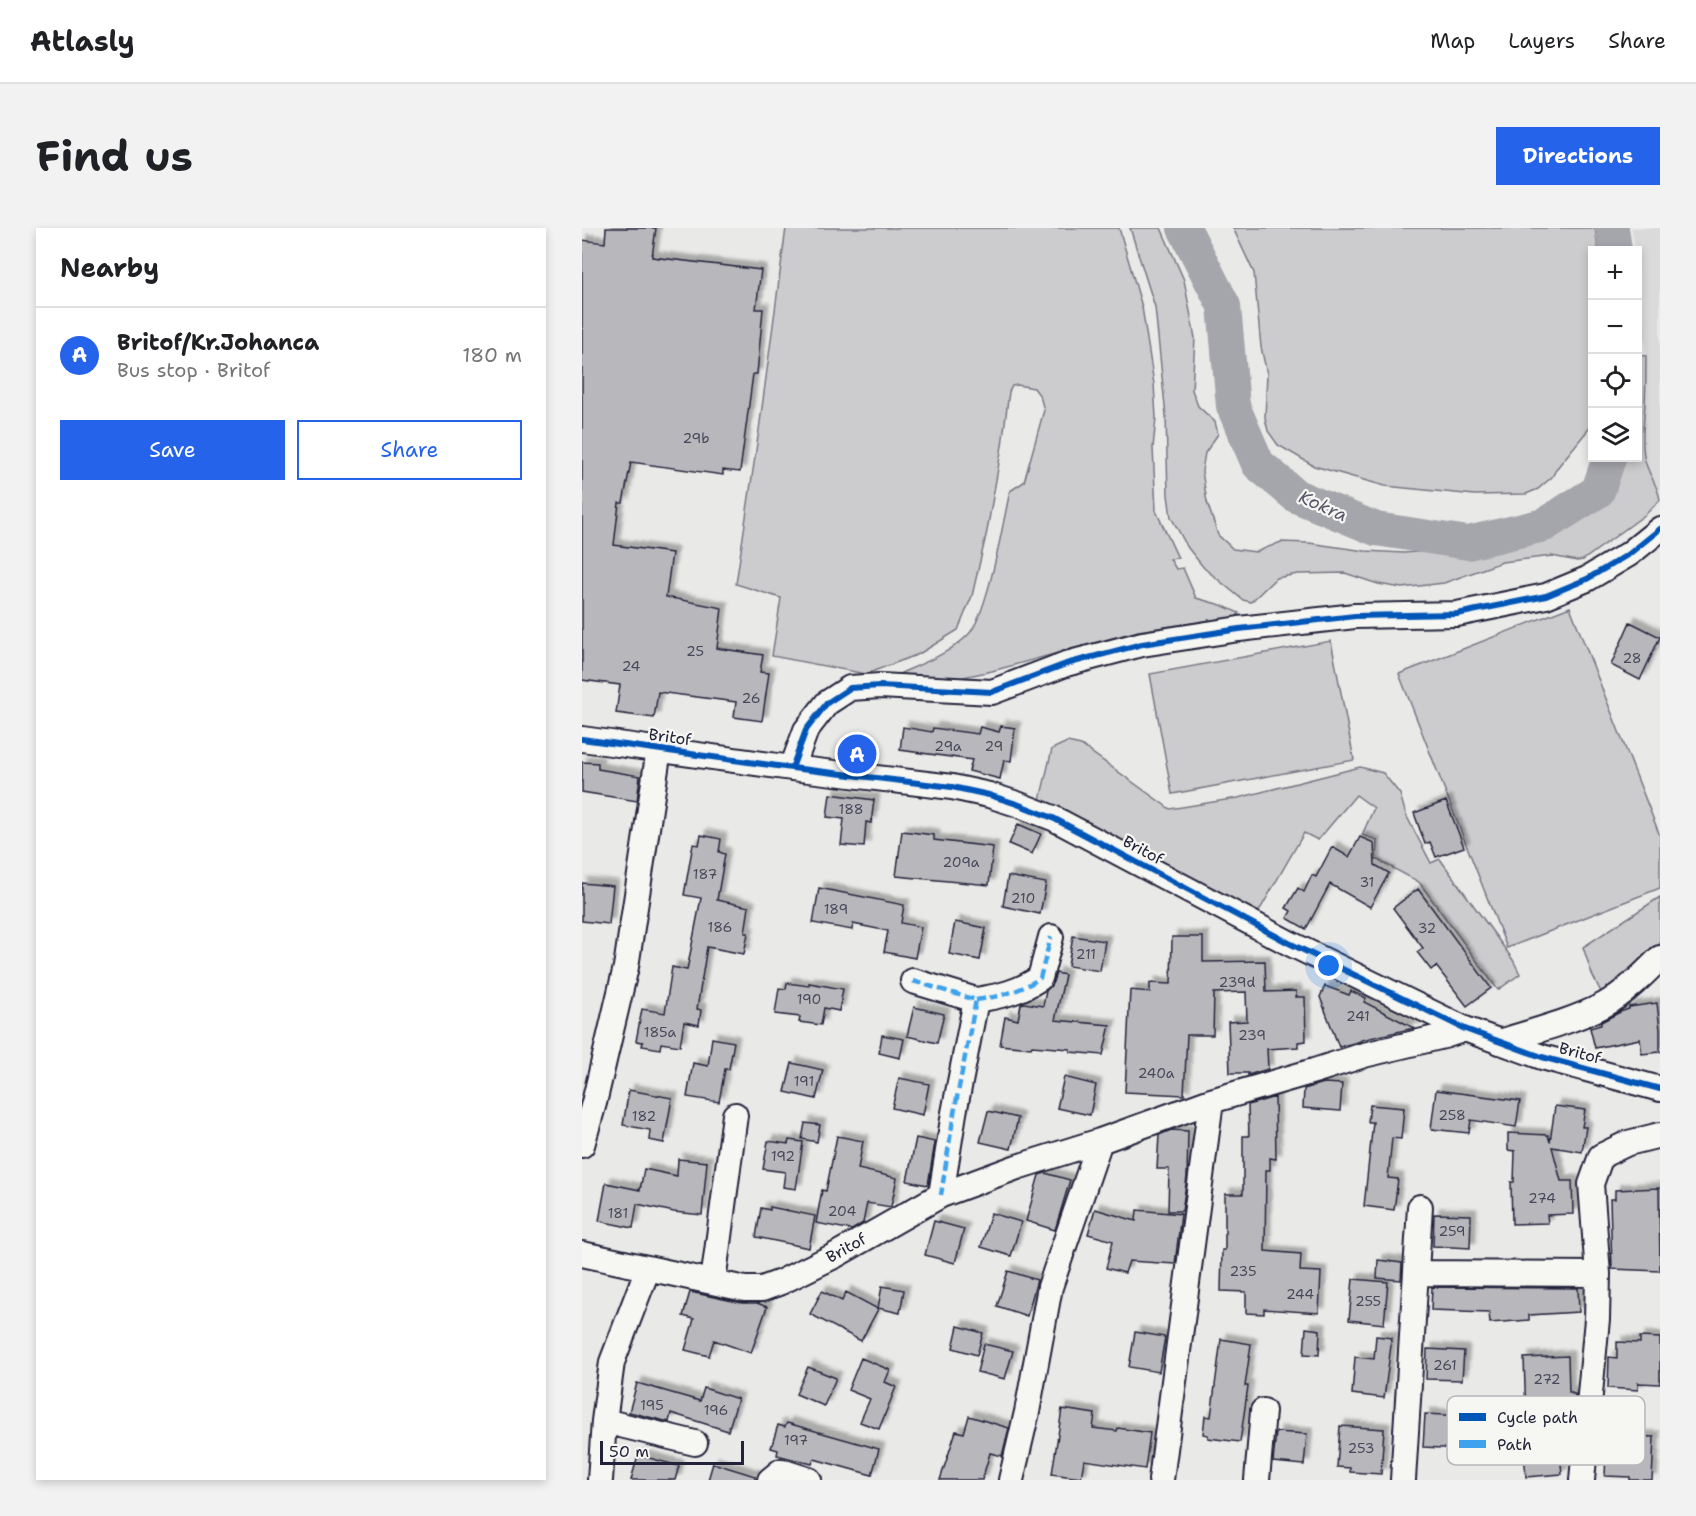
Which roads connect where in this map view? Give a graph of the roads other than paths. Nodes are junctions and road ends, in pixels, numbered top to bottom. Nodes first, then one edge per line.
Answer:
1 (1660, 529) edge
2 (582, 739) edge
3 (659, 749) junction
4 (792, 768) junction
5 (1051, 937) dead end
6 (1660, 958) edge
7 (913, 981) dead end
8 (976, 1000) junction
9 (1465, 1029) junction
10 (1499, 1042) junction
11 (1660, 1089) edge
12 (1211, 1101) junction
13 (735, 1115) dead end
14 (1660, 1135) edge
15 (1100, 1141) junction
16 (582, 1145) edge
17 (941, 1195) junction
18 (1420, 1207) dead end
19 (582, 1254) edge
20 (648, 1268) junction
21 (1417, 1273) junction
22 (1598, 1274) junction
23 (713, 1282) junction
24 (1590, 1396) edge
25 (1263, 1411) dead end
26 (604, 1421) junction
27 (695, 1443) dead end
28 (1583, 1465) edge
29 (600, 1480) edge
30 (770, 1480) edge
31 (809, 1480) edge
32 (1011, 1480) edge
33 (1161, 1480) edge
34 (1257, 1480) edge
35 (1403, 1480) edge
36 (1582, 1480) edge

1 - 4 street
2 - 3 street, Britof
3 - 4 street, Britof
3 - 16 street, Britof
4 - 9 street, Britof
5 - 8 street
6 - 10 street
7 - 8 street
8 - 17 street
9 - 10 street, Britof
9 - 12 street, Britof
10 - 11 street, Britof
12 - 15 street, Britof
12 - 33 street
13 - 23 street
14 - 22 street
15 - 17 street, Britof
15 - 32 street
17 - 23 street, Britof
18 - 21 street
19 - 20 street, Britof
20 - 23 street, Britof
20 - 26 street
21 - 22 street
21 - 35 street
22 - 24 street
25 - 34 street
26 - 27 street
26 - 29 street
28 - 36 street
30 - 31 street

